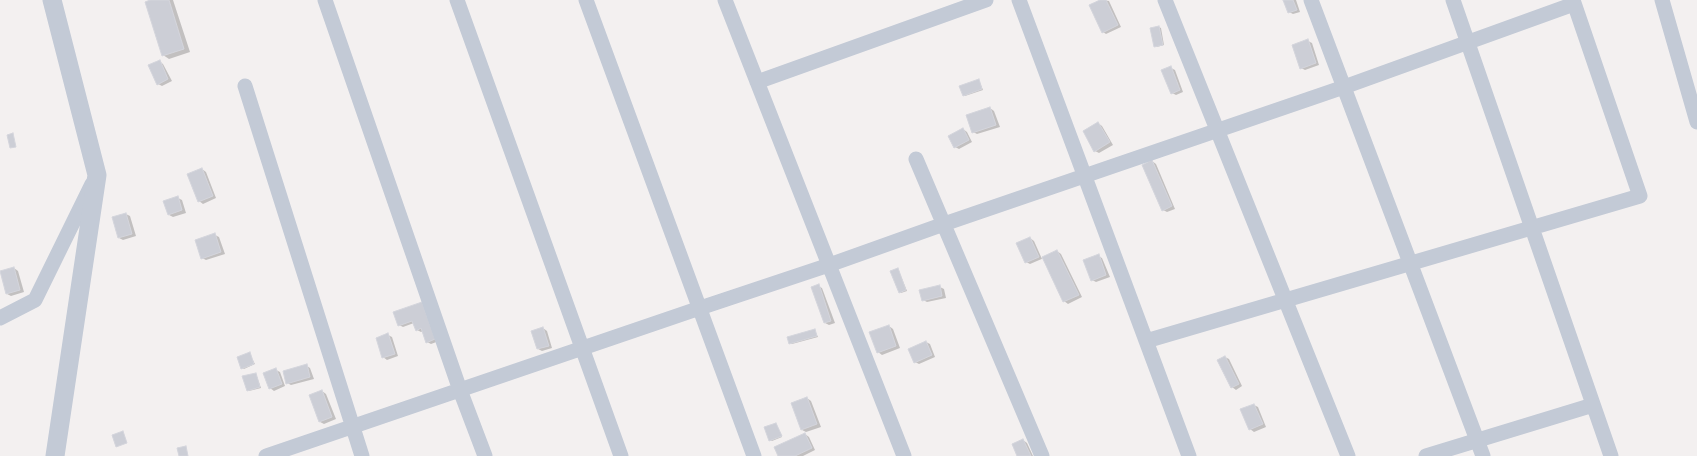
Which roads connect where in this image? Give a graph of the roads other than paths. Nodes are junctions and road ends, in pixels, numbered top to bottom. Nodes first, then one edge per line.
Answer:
1 (52, 0) edge
2 (325, 0) edge
3 (457, 0) edge
4 (586, 0) edge
5 (725, 0) edge
6 (986, 0) edge
7 (1019, 0) edge
8 (1165, 0) edge
9 (1311, 0) edge
10 (1453, 0) edge
11 (1662, 0) edge
12 (1573, 2) edge
13 (1468, 42) junction
14 (758, 82) junction
15 (245, 86) dead end
16 (1344, 87) junction
17 (1697, 122) edge
18 (1217, 130) junction
19 (916, 159) dead end
20 (97, 174) junction
21 (1084, 176) junction
22 (944, 224) junction
23 (1532, 227) junction
24 (1410, 263) junction
25 (829, 265) junction
26 (1285, 300) junction
27 (700, 308) junction
28 (0, 318) edge
29 (1146, 341) junction
30 (582, 348) junction
31 (460, 390) junction
32 (1593, 405) junction
33 (353, 426) junction
34 (1477, 441) junction
35 (55, 456) edge
36 (266, 456) edge
37 (362, 456) edge
38 (485, 456) edge
39 (621, 456) edge
40 (754, 456) edge
41 (904, 456) edge
42 (1042, 456) edge
43 (1189, 456) edge
44 (1348, 456) edge
45 (1426, 456) edge
46 (1483, 456) edge
47 (1611, 456) edge

1 - 20 street
2 - 31 street
3 - 30 street
4 - 27 street
5 - 14 street
6 - 14 street
7 - 21 street
8 - 18 street
9 - 16 street
10 - 13 street
11 - 17 street
12 - 13 street
12 - 23 street
13 - 16 street
13 - 23 street
14 - 25 street
15 - 33 street
16 - 18 street
16 - 24 street
18 - 21 street
18 - 26 street
19 - 22 street
20 - 28 street
20 - 35 street
21 - 22 street
21 - 29 street
22 - 25 street
22 - 42 street
23 - 24 street
23 - 32 street
24 - 26 street
24 - 34 street
25 - 27 street
25 - 41 street
26 - 29 street
26 - 44 street
27 - 30 street
27 - 40 street
29 - 43 street
30 - 31 street
30 - 39 street
31 - 33 street
31 - 38 street
32 - 34 street
32 - 47 street
33 - 36 street
33 - 37 street
34 - 45 street
34 - 46 street

